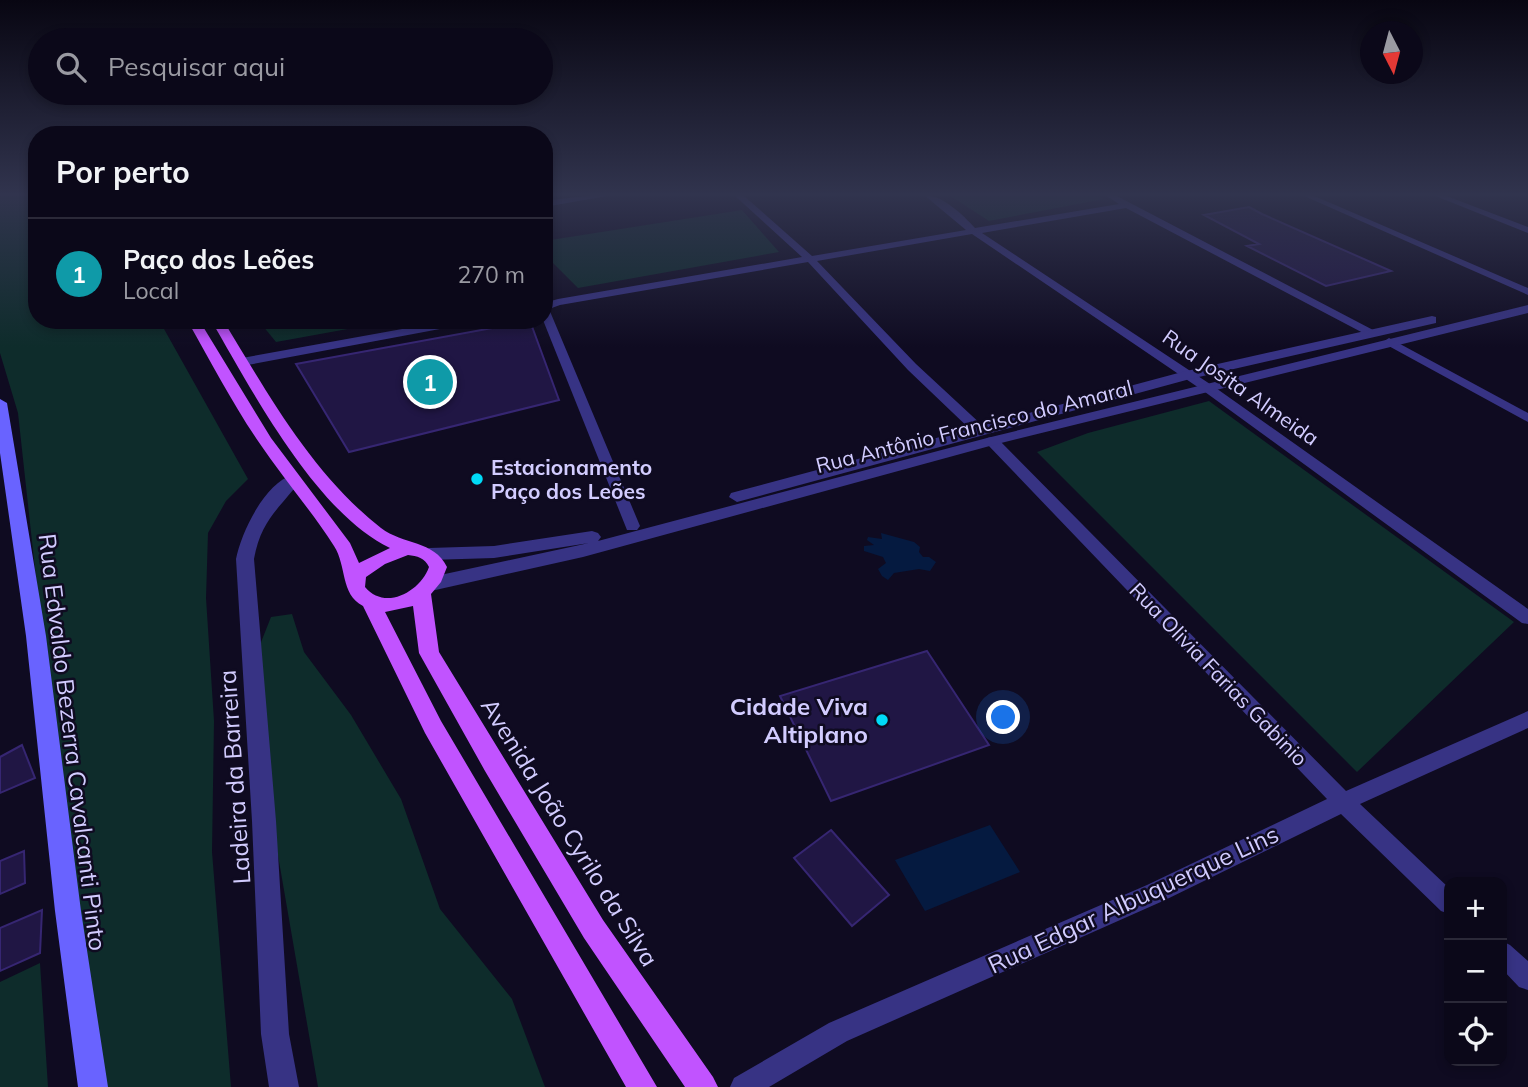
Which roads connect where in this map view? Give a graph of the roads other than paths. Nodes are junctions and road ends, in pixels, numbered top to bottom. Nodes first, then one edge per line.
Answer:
1 (795, 246) edge
2 (887, 246) edge
3 (995, 246) edge
4 (1205, 246) edge
5 (1422, 246) edge
6 (810, 259) junction
7 (1528, 292) edge
8 (1528, 300) edge
9 (553, 302) edge
10 (558, 302) junction
11 (553, 304) edge
12 (1528, 309) edge
13 (198, 329) edge
14 (222, 329) edge
15 (385, 329) edge
16 (417, 329) edge
17 (552, 329) edge
18 (1371, 333) junction
19 (1389, 342) junction
20 (240, 358) junction
21 (1187, 375) junction
22 (1209, 389) junction
23 (0, 403) edge
24 (1528, 418) edge
25 (986, 435) junction
26 (293, 480) junction
27 (632, 526) junction
28 (408, 549) junction
29 (429, 554) junction
30 (356, 581) junction
31 (427, 588) junction
32 (370, 602) junction
33 (1528, 618) edge
34 (1528, 719) edge
35 (1343, 802) junction
36 (1444, 898) edge
37 (1507, 958) edge
38 (1528, 978) edge
39 (93, 1087) edge
40 (284, 1087) edge
41 (642, 1087) edge
42 (703, 1087) edge
43 (743, 1087) edge

1 - 6 street, Rua Olivia Farias Gabinio
2 - 6 street
3 - 21 street, Rua Josita Almeida
4 - 18 street
5 - 7 street
6 - 10 street
6 - 25 street, Rua Olivia Farias Gabinio
8 - 18 street
9 - 10 street
10 - 11 street
12 - 19 street, Rua Antônio Francisco do Amaral
13 - 26 main road
14 - 20 main road
15 - 20 street
16 - 20 street
17 - 27 street
18 - 21 street
19 - 22 street, Rua Antônio Francisco do Amaral
19 - 24 street
20 - 28 main road
21 - 22 street, Rua Josita Almeida
21 - 25 street
22 - 25 street, Rua Antônio Francisco do Amaral
22 - 33 street, Rua Josita Almeida
23 - 39 main road, Rua Edvaldo Bezerra Cavalcanti Pinto
25 - 27 street
25 - 31 street, Rua Antônio Francisco do Amaral
25 - 35 street, Rua Olivia Farias Gabinio
26 - 30 main road
26 - 40 street, Ladeira da Barreira
27 - 29 street
28 - 29 main road
28 - 30 main road
29 - 31 main road
30 - 32 main road
31 - 32 main road
31 - 42 main road, Avenida João Cyrilo da Silva
32 - 41 main road
34 - 35 street, Rua Edgar Albuquerque Lins
35 - 36 street, Rua Olivia Farias Gabinio
35 - 43 street, Rua Edgar Albuquerque Lins
37 - 38 street

